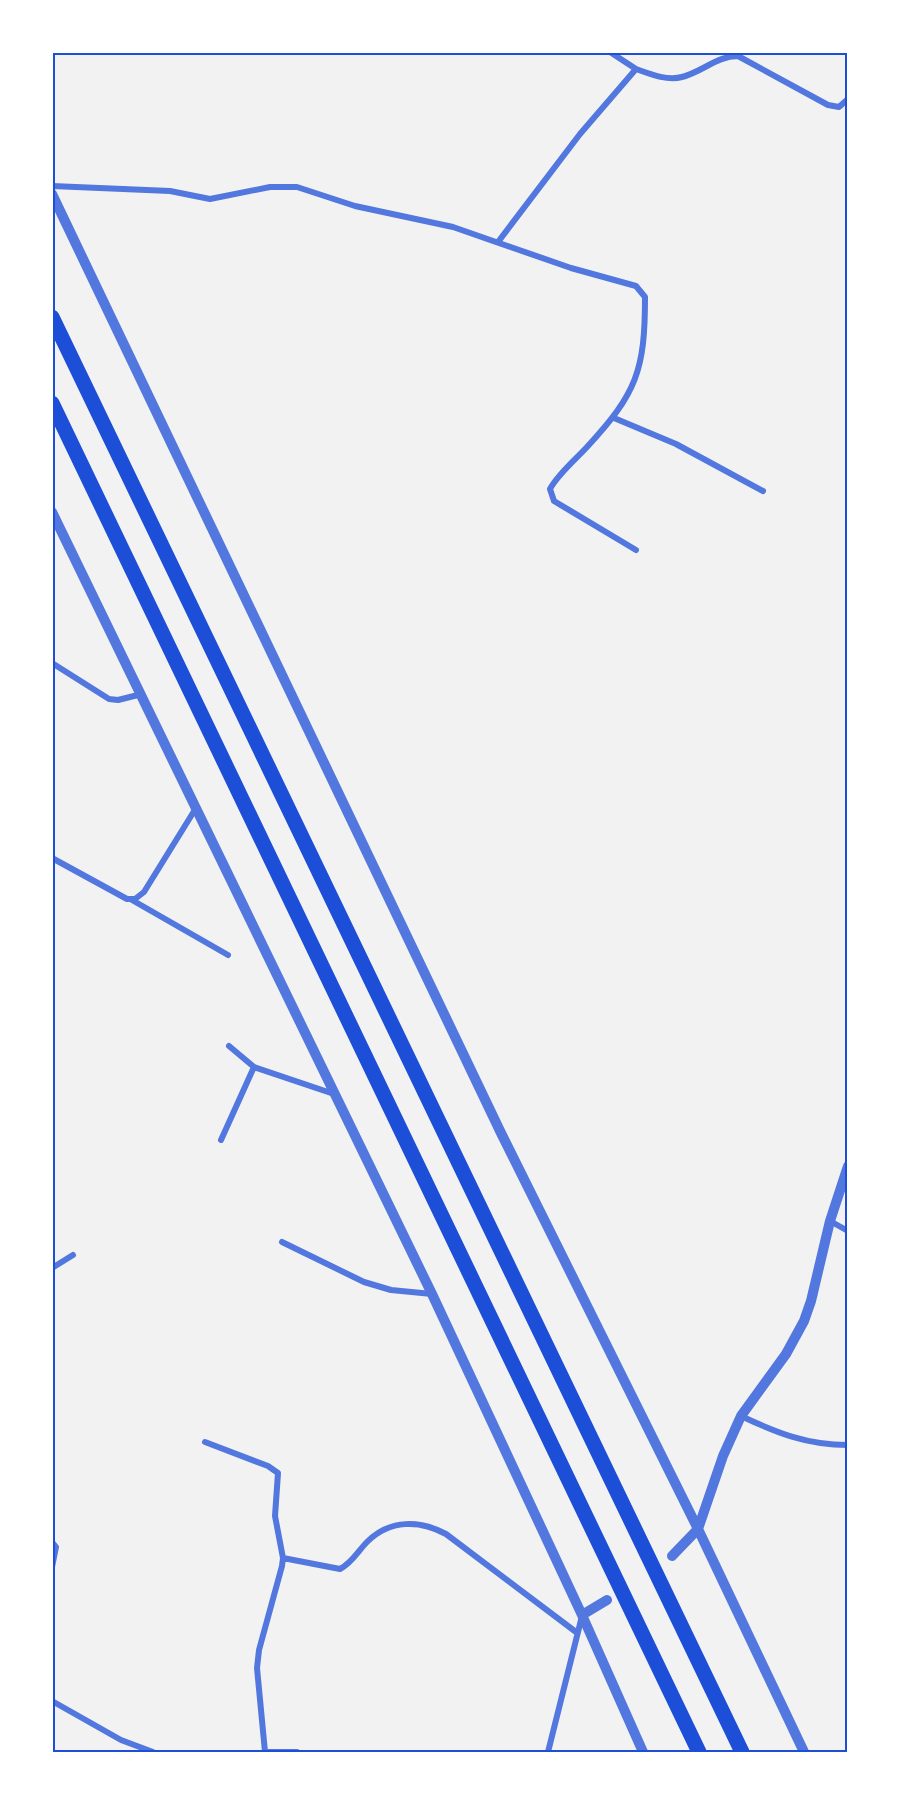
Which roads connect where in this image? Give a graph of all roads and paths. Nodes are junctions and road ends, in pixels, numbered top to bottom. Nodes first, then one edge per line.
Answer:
1 (610, 52) edge
2 (636, 69) junction
3 (848, 99) edge
4 (52, 186) edge
5 (52, 194) edge
6 (498, 242) junction
7 (52, 317) edge
8 (52, 403) edge
9 (614, 418) junction
10 (763, 492) dead end
11 (52, 512) edge
12 (636, 550) dead end
13 (52, 663) edge
14 (142, 694) junction
15 (197, 806) junction
16 (52, 858) edge
17 (131, 900) junction
18 (228, 956) dead end
19 (229, 1046) dead end
20 (254, 1067) junction
21 (334, 1094) junction
22 (221, 1140) dead end
23 (848, 1166) edge
24 (830, 1221) junction
25 (848, 1231) edge
26 (282, 1242) dead end
27 (73, 1255) dead end
28 (52, 1268) edge
29 (432, 1294) junction
30 (741, 1416) junction
31 (205, 1442) dead end
32 (848, 1445) edge
33 (698, 1529) junction
34 (52, 1542) edge
35 (672, 1556) dead end
36 (283, 1558) junction
37 (52, 1567) edge
38 (607, 1600) dead end
39 (582, 1615) junction
40 (576, 1632) junction
41 (52, 1701) edge
42 (153, 1752) edge
43 (266, 1752) edge
44 (297, 1752) edge
45 (548, 1752) edge
46 (643, 1752) edge
47 (699, 1752) edge
48 (742, 1752) edge
49 (804, 1752) edge

1 - 2 street
2 - 3 street
2 - 6 street
4 - 6 street
5 - 33 street
6 - 9 street
7 - 48 highway
8 - 47 highway
9 - 10 street
9 - 12 street
11 - 14 street
13 - 14 street
14 - 15 street
15 - 17 street
15 - 21 street
16 - 17 street
17 - 18 street
19 - 20 street
20 - 21 street
20 - 22 street
21 - 29 street
23 - 24 street
24 - 25 street
24 - 30 street
26 - 29 street
27 - 28 street
29 - 39 street
30 - 32 street
30 - 33 street
31 - 36 street
33 - 35 street
33 - 49 street
34 - 37 street
36 - 40 street
36 - 43 street
38 - 39 street
39 - 40 street
39 - 46 street
40 - 45 street
41 - 42 street
43 - 44 street

